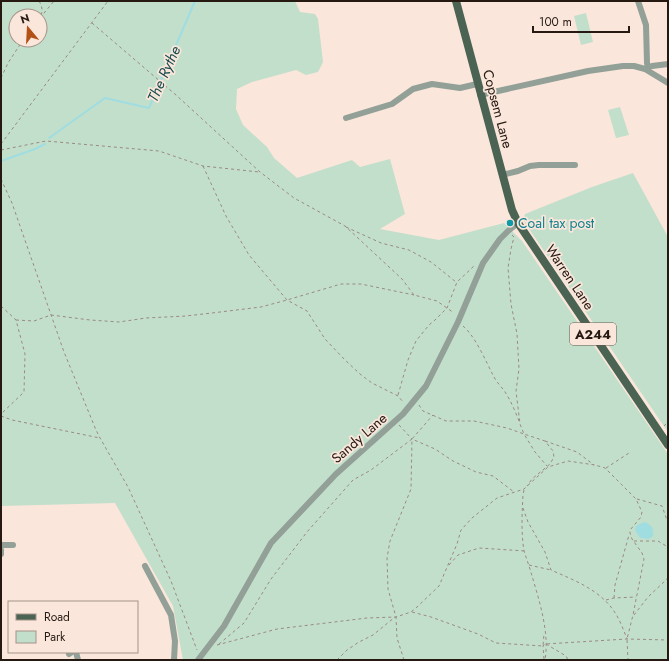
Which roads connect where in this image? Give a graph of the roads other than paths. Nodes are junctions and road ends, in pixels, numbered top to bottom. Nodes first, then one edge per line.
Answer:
1 (456, 1) edge
2 (638, 1) edge
3 (668, 64) edge
4 (647, 68) junction
5 (668, 83) edge
6 (477, 84) junction
7 (480, 95) junction
8 (346, 118) dead end
9 (575, 165) dead end
10 (502, 176) junction
11 (518, 223) junction
12 (668, 445) edge
13 (13, 544) dead end
14 (1, 545) edge
15 (1, 550) edge
16 (1, 554) edge
17 (145, 566) dead end
18 (199, 659) edge
19 (174, 660) edge

1 - 6 main road, Copsem Lane / A244
2 - 4 street
3 - 4 street
4 - 5 street
4 - 7 street
6 - 7 main road, Copsem Lane / A244
6 - 8 street
7 - 10 main road, Copsem Lane / A244
9 - 10 street
10 - 11 main road, Copsem Lane / A244
11 - 12 main road, Warren Lane / A244
11 - 18 street, Sandy Lane
13 - 14 street
15 - 16 street
17 - 19 street

